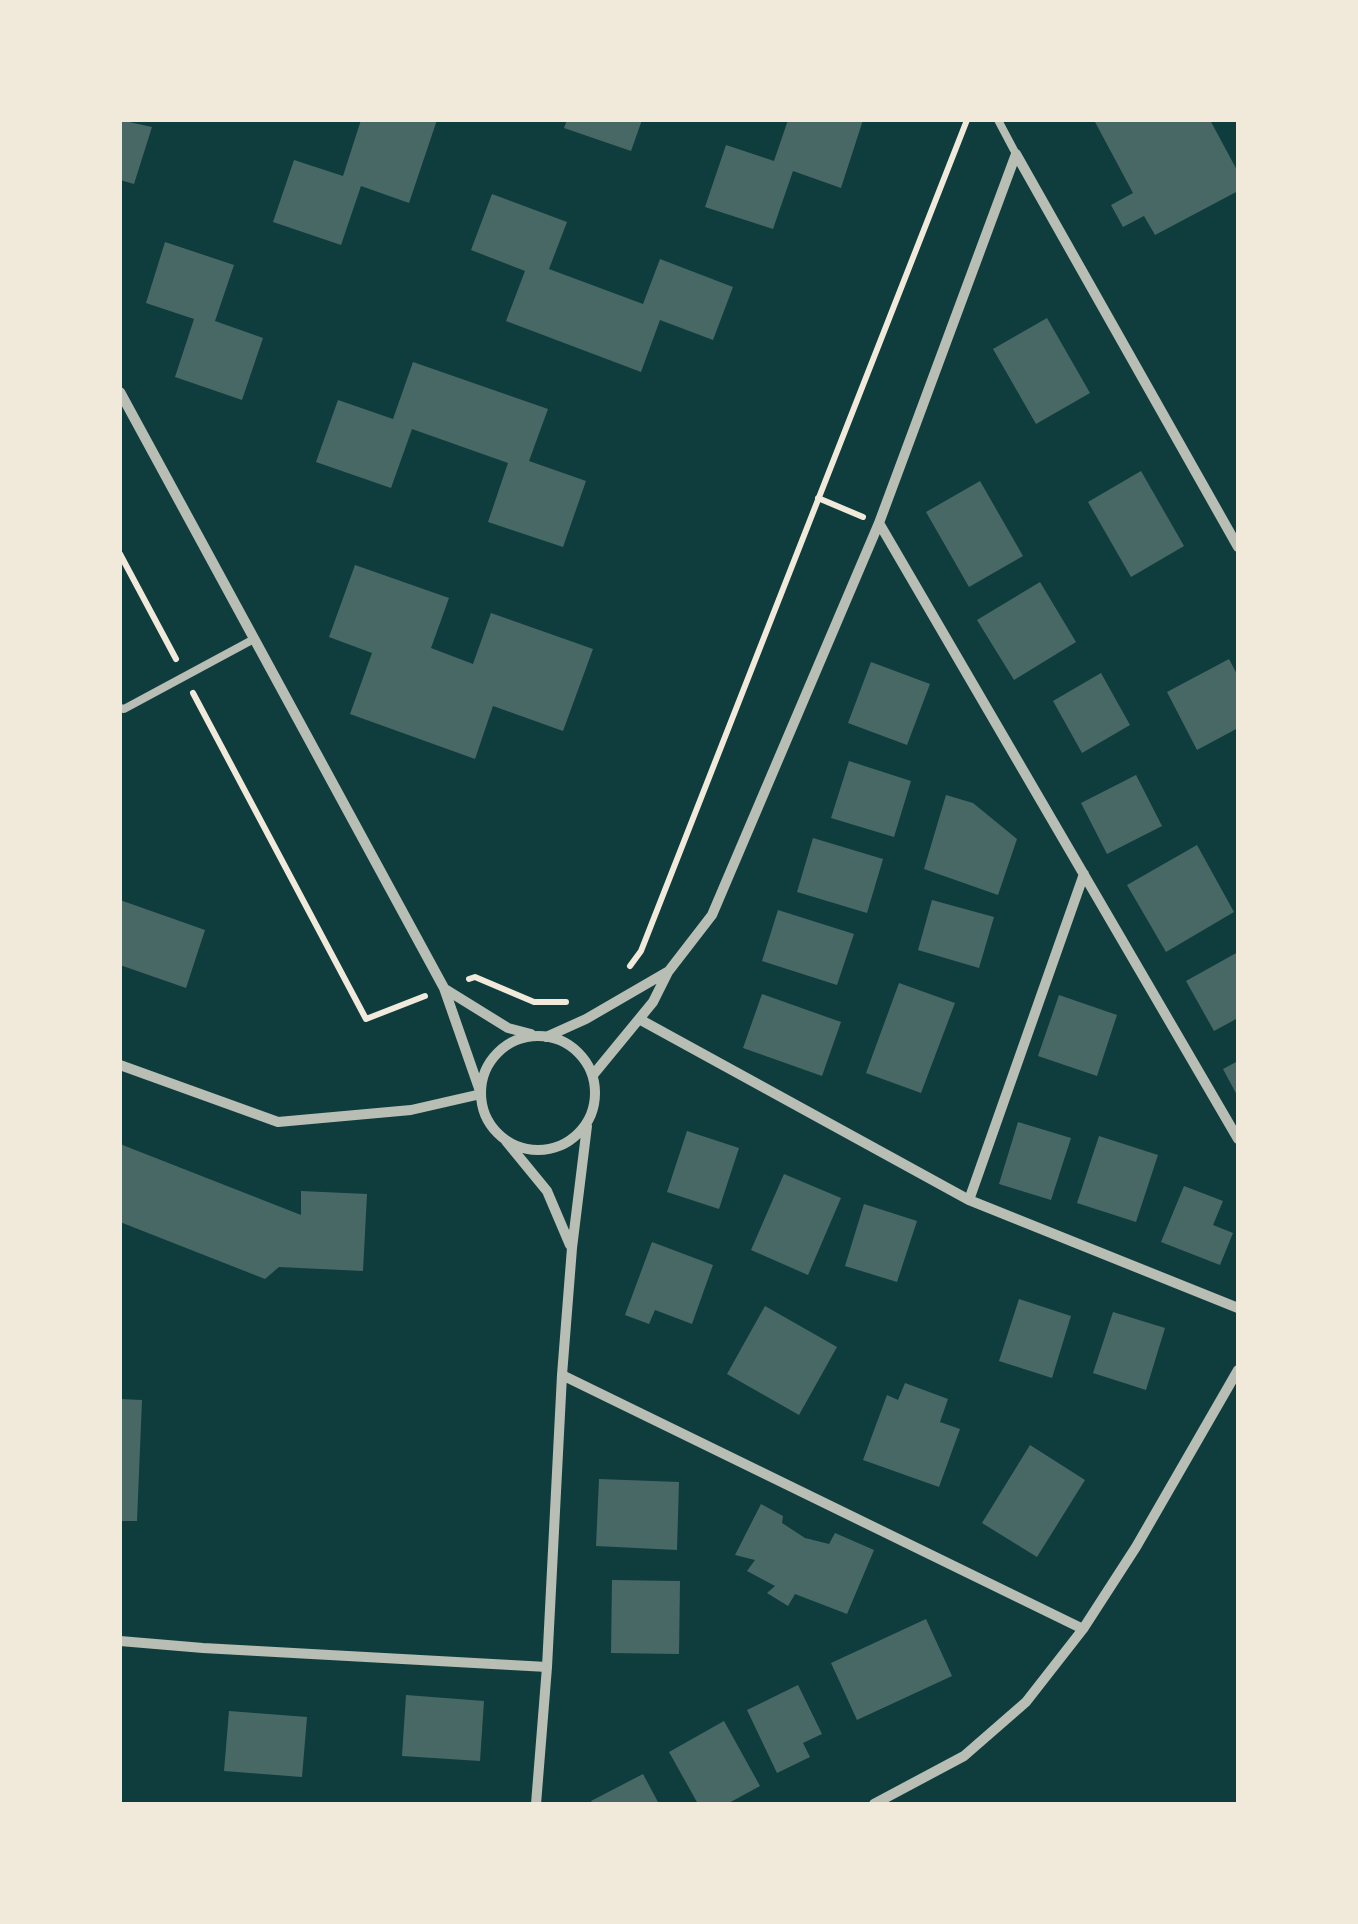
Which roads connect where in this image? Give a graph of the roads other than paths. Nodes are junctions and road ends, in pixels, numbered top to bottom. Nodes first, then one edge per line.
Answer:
1 (998, 120) edge
2 (1016, 154) junction
3 (120, 392) edge
4 (879, 523) junction
5 (1238, 546) edge
6 (254, 639) junction
7 (120, 708) edge
8 (1084, 874) junction
9 (668, 972) junction
10 (444, 988) junction
11 (639, 1019) junction
12 (541, 1036) junction
13 (120, 1065) edge
14 (593, 1075) junction
15 (481, 1094) junction
16 (587, 1126) junction
17 (502, 1137) junction
18 (1238, 1139) edge
19 (968, 1200) junction
20 (572, 1248) junction
21 (1238, 1308) edge
22 (1238, 1370) edge
23 (562, 1375) junction
24 (1083, 1628) junction
25 (120, 1642) edge
26 (547, 1667) junction
27 (536, 1804) edge
28 (874, 1804) edge

1 - 2 lane
2 - 4 street
2 - 5 street
3 - 6 street
4 - 8 street
4 - 9 street
6 - 7 lane
6 - 10 street
8 - 18 street
8 - 19 street
9 - 11 street
9 - 12 street
10 - 12 street
10 - 15 street
11 - 14 street
11 - 19 street
12 - 14 street
12 - 15 street
13 - 15 street
14 - 16 street
15 - 17 street
16 - 17 street
16 - 20 street
17 - 20 street
19 - 21 street
20 - 23 street
22 - 24 street
23 - 24 street
23 - 26 street
24 - 28 street
25 - 26 street
26 - 27 street

